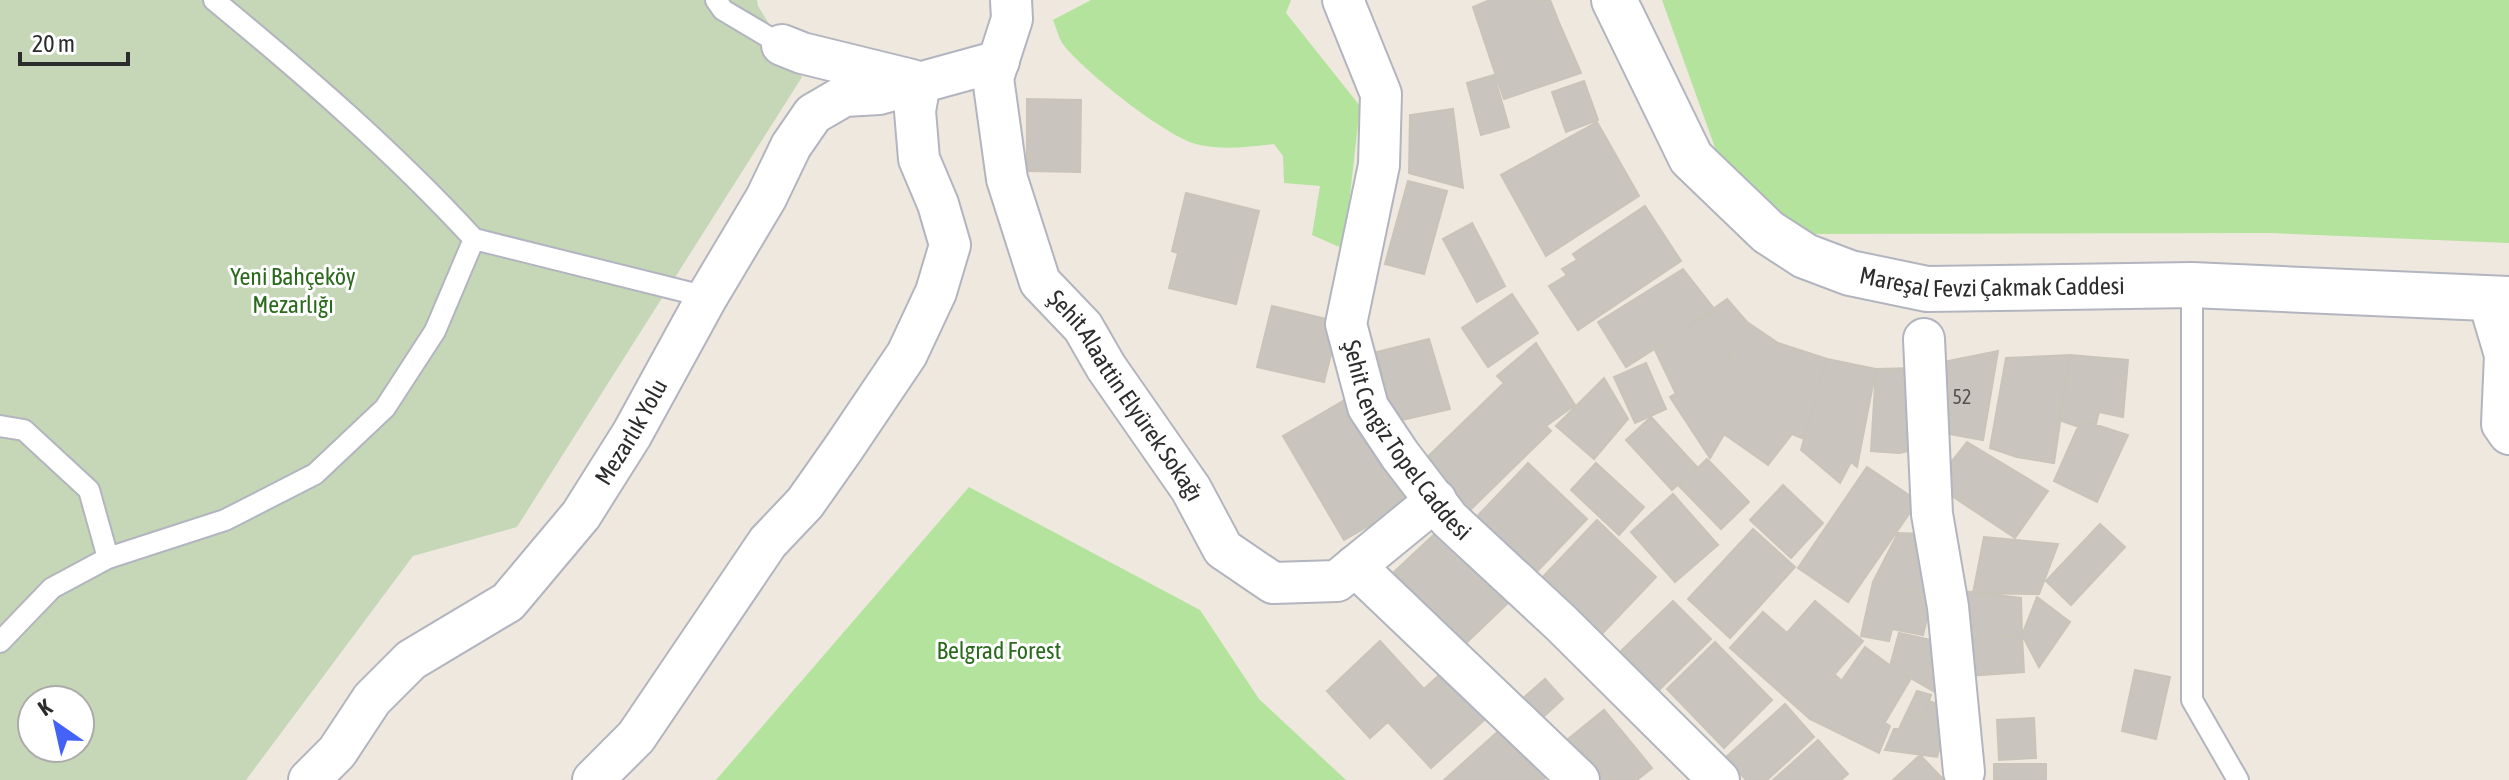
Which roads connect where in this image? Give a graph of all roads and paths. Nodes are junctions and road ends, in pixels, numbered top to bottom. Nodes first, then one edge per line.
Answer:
1 (214, 0) edge
2 (716, 0) edge
3 (1011, 0) edge
4 (1343, 0) edge
5 (1614, 0) edge
6 (782, 45) joint
7 (999, 61) junction
8 (920, 82) junction
9 (474, 239) junction
10 (2192, 285) junction
11 (707, 297) junction
12 (2498, 299) edge
13 (1924, 339) dead end
14 (0, 426) edge
15 (2509, 434) edge
16 (1436, 500) junction
17 (108, 558) junction
18 (1355, 566) junction
19 (0, 642) edge
20 (1964, 772) dead end
21 (309, 780) edge
22 (593, 780) edge
23 (1579, 780) edge
24 (1719, 780) edge
25 (2238, 780) edge

1 - 9 lane
2 - 6 lane
3 - 7 street, Şehit Alaattin Elyürek Sokağı
4 - 16 street, Şehit Cengiz Topel Caddesi
5 - 10 main road, Mareşal Fevzi Çakmak Caddesi
6 - 8 street
7 - 8 street, Mezarlık Yolu
7 - 18 street, Şehit Alaattin Elyürek Sokağı
8 - 11 street, Mezarlık Yolu
8 - 22 street
9 - 11 lane
9 - 17 lane
10 - 12 main road, Mareşal Fevzi Çakmak Caddesi
10 - 25 lane
11 - 21 street, Mezarlık Yolu
12 - 15 street
13 - 20 street
14 - 17 lane
16 - 18 street, Şehit Alaattin Elyürek Sokağı
16 - 24 street, Şehit Cengiz Topel Caddesi
17 - 19 lane
18 - 23 street

